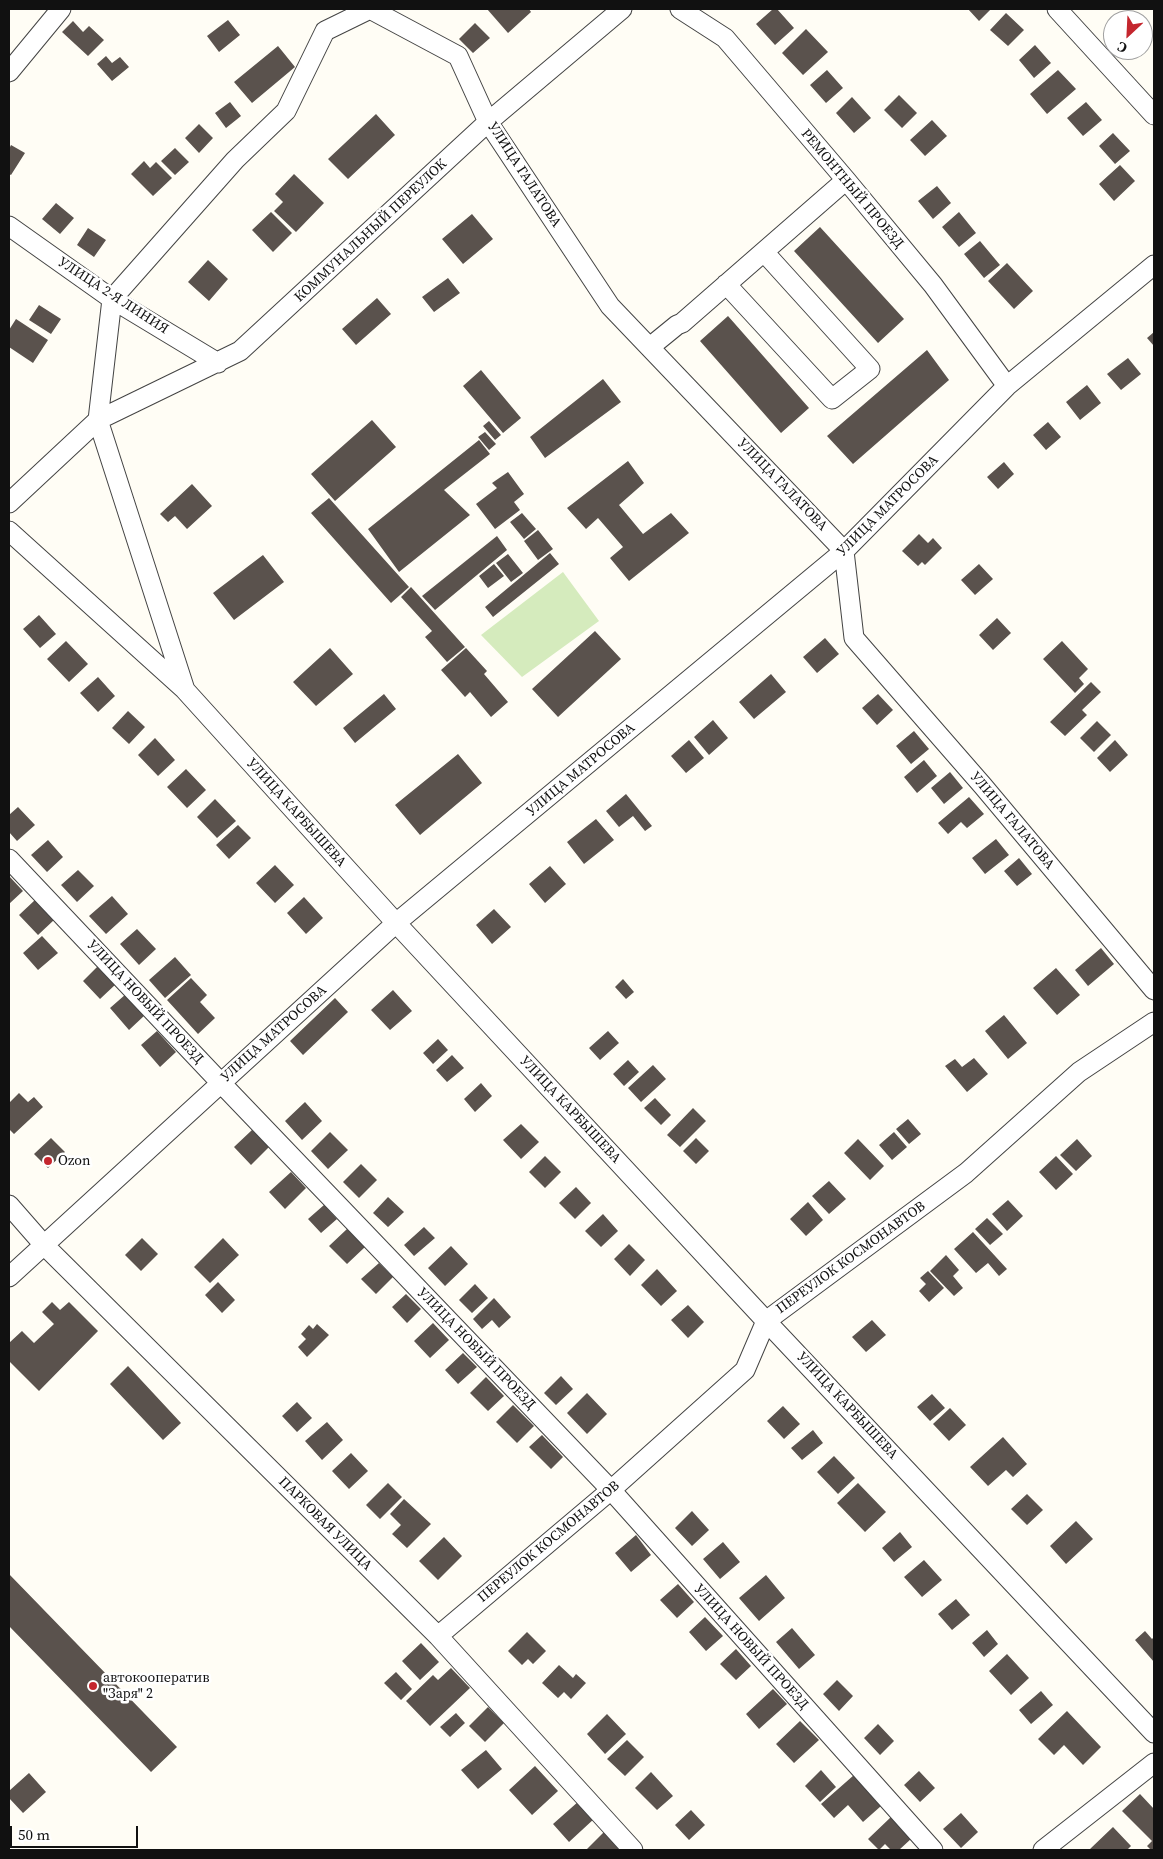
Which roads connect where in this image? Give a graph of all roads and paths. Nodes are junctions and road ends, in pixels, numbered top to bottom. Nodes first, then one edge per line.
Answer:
1 (61, 9) edge
2 (370, 9) edge
3 (622, 9) edge
4 (680, 9) edge
5 (1058, 9) edge
6 (9, 72) edge
7 (1154, 115) edge
8 (488, 122) junction
9 (846, 180) junction
10 (9, 226) edge
11 (764, 252) junction
12 (1154, 265) edge
13 (726, 284) junction
14 (112, 299) junction
15 (650, 347) junction
16 (218, 362) junction
17 (1007, 386) junction
18 (98, 420) junction
19 (9, 503) edge
20 (9, 531) edge
21 (844, 551) junction
22 (184, 690) junction
23 (9, 859) edge
24 (396, 923) junction
25 (1154, 990) edge
26 (1154, 1022) edge
27 (220, 1082) junction
28 (9, 1205) edge
29 (44, 1245) junction
30 (9, 1277) edge
31 (766, 1321) junction
32 (611, 1490) junction
33 (438, 1636) junction
34 (1154, 1733) edge
35 (1154, 1763) edge
36 (633, 1850) edge
37 (933, 1850) edge
38 (1043, 1850) edge

1 - 6 street
2 - 8 street, УЛИЦА ГАЛАТОВА
2 - 14 street
3 - 8 street, КОММУНАЛЬНЫЙ ПЕРЕУЛОК
4 - 9 street, РЕМОНТНЫЙ ПРОЕЗД
5 - 7 street
8 - 15 street, УЛИЦА ГАЛАТОВА
8 - 16 street, КОММУНАЛЬНЫЙ ПЕРЕУЛОК
9 - 11 street
9 - 17 street, РЕМОНТНЫЙ ПРОЕЗД
10 - 14 street, УЛИЦА 2-Я ЛИНИЯ
11 - 13 street
11 - 13 street
12 - 17 street, УЛИЦА МАТРОСОВА
13 - 15 street
14 - 16 street, УЛИЦА 2-Я ЛИНИЯ
14 - 18 street
15 - 21 street, УЛИЦА ГАЛАТОВА
16 - 18 street, КОММУНАЛЬНЫЙ ПЕРЕУЛОК
17 - 21 street, УЛИЦА МАТРОСОВА
18 - 19 street, КОММУНАЛЬНЫЙ ПЕРЕУЛОК
18 - 22 street, УЛИЦА КАРБЫШЕВА
20 - 22 street
21 - 24 street, УЛИЦА МАТРОСОВА
21 - 25 street, УЛИЦА ГАЛАТОВА
22 - 24 street, УЛИЦА КАРБЫШЕВА
23 - 27 street, УЛИЦА НОВЫЙ ПРОЕЗД
24 - 27 street, УЛИЦА МАТРОСОВА
24 - 31 street, УЛИЦА КАРБЫШЕВА
26 - 31 street, ПЕРЕУЛОК КОСМОНАВТОВ
27 - 29 street, УЛИЦА МАТРОСОВА
27 - 32 street, УЛИЦА НОВЫЙ ПРОЕЗД
28 - 29 street, ПАРКОВАЯ УЛИЦА
29 - 30 street, УЛИЦА МАТРОСОВА
29 - 33 street, ПАРКОВАЯ УЛИЦА
31 - 32 street, ПЕРЕУЛОК КОСМОНАВТОВ
31 - 34 street, УЛИЦА КАРБЫШЕВА
32 - 33 street, ПЕРЕУЛОК КОСМОНАВТОВ
32 - 37 street, УЛИЦА НОВЫЙ ПРОЕЗД
33 - 36 street, ПАРКОВАЯ УЛИЦА
35 - 38 street

